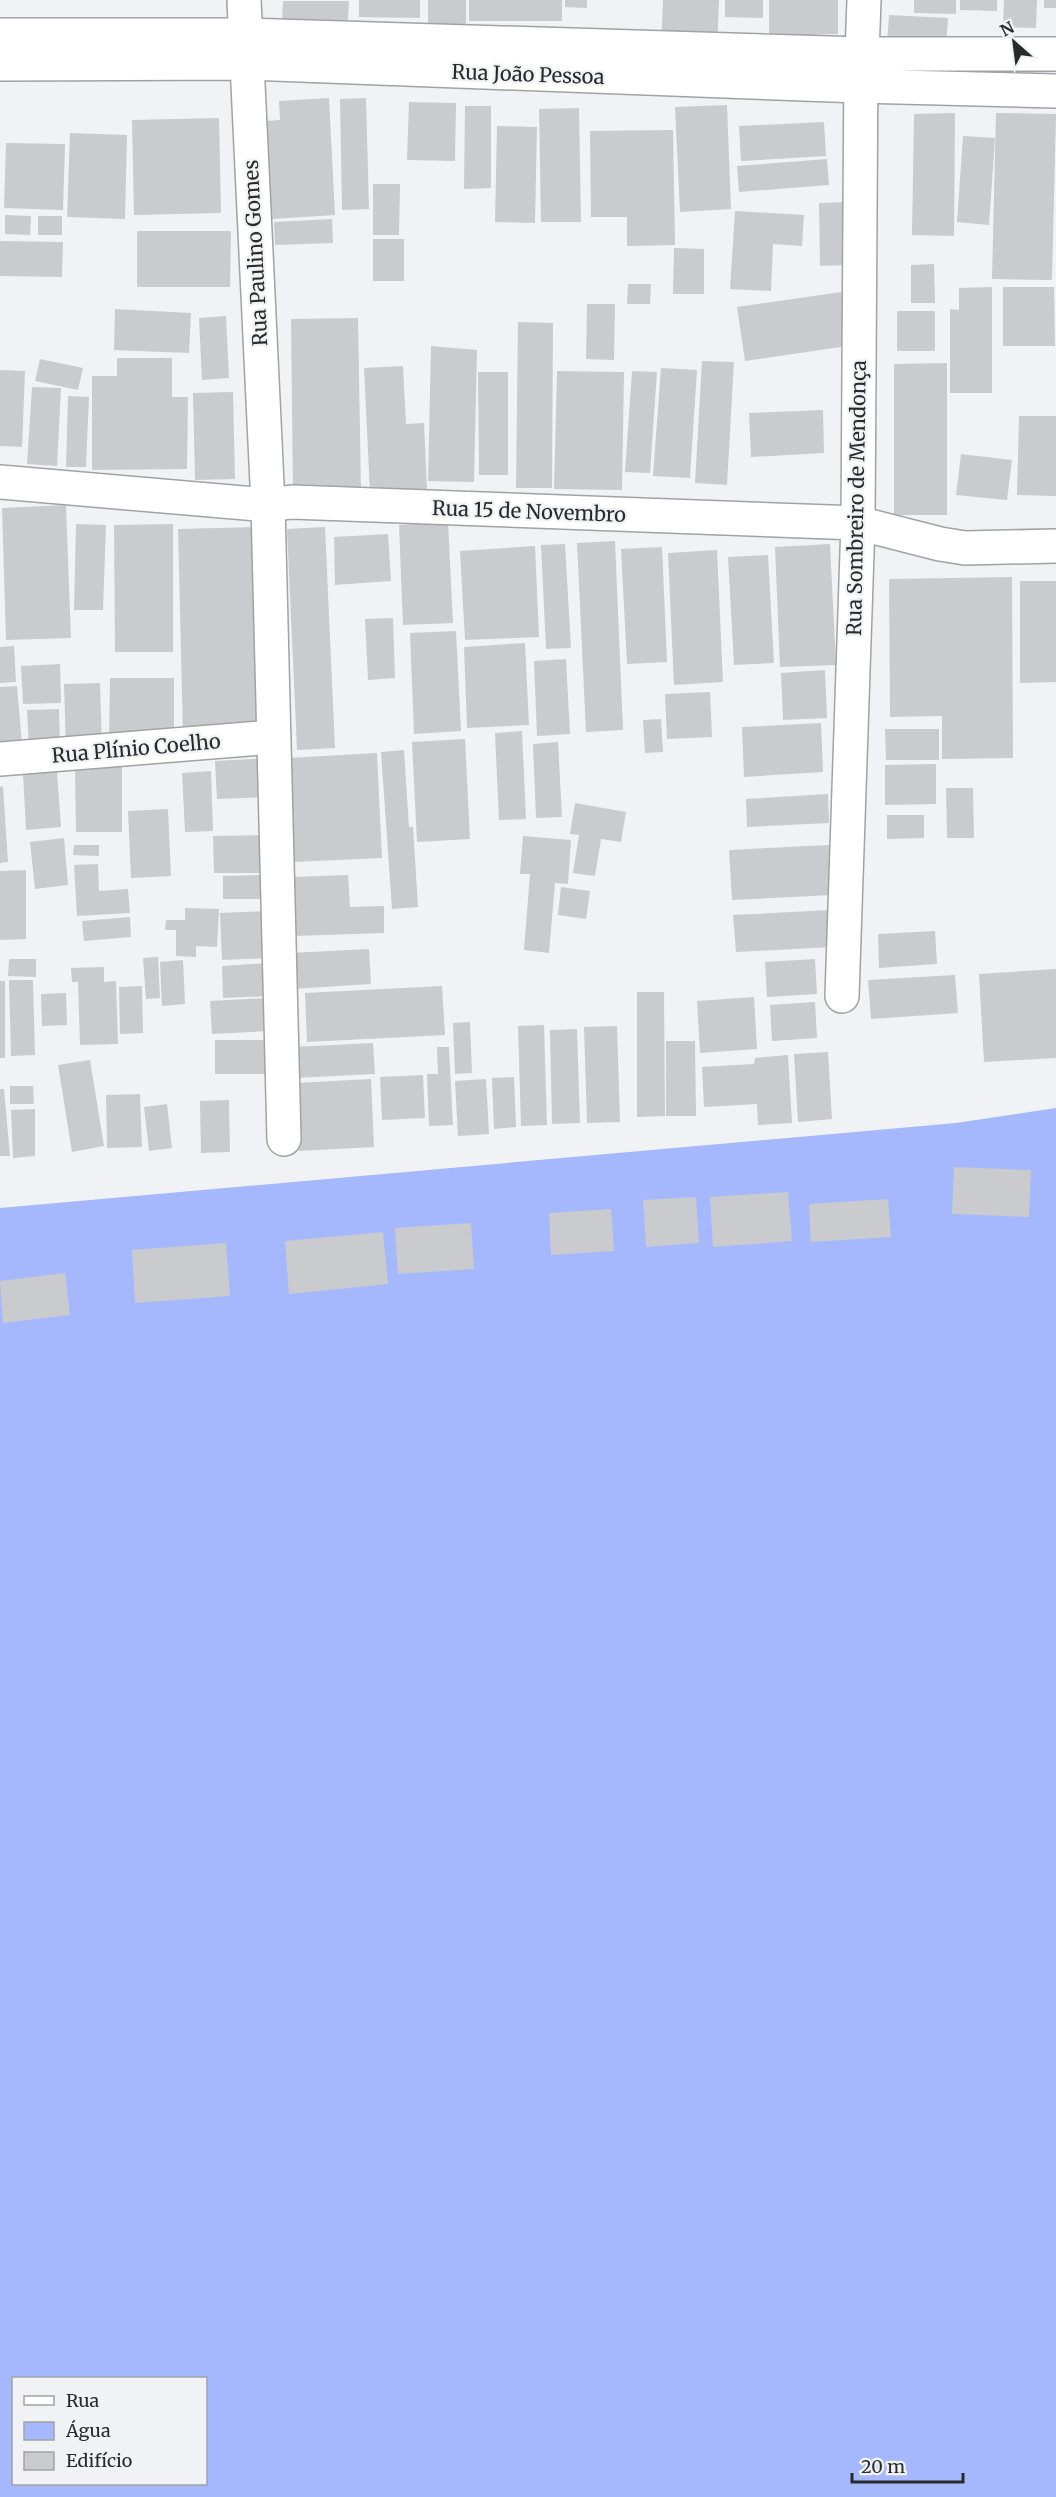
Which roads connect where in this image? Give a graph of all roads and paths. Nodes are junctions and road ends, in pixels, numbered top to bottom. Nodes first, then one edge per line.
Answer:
1 (244, 0) edge
2 (864, 0) edge
3 (0, 35) edge
4 (245, 49) junction
5 (862, 54) junction
6 (1056, 54) edge
7 (0, 64) edge
8 (860, 86) junction
9 (1056, 91) edge
10 (0, 482) edge
11 (268, 505) junction
12 (858, 524) junction
13 (1056, 546) edge
14 (273, 737) junction
15 (0, 759) edge
16 (842, 996) dead end
17 (284, 1138) dead end

1 - 4 street, Rua Paulino Gomes
2 - 5 street, Rua Sombreiro de Mendonça
3 - 4 street, Rua João Pessoa
4 - 5 street, Rua João Pessoa
4 - 7 street, Rua João Pessoa
4 - 8 street, Rua João Pessoa
4 - 11 street, Rua Paulino Gomes
5 - 6 street, Rua João Pessoa
5 - 8 street, Rua Sombreiro de Mendonça
8 - 9 street, Rua João Pessoa
8 - 12 street, Rua Sombreiro de Mendonça
10 - 11 street, Rua 15 de Novembro
11 - 12 street, Rua 15 de Novembro
11 - 14 street, Rua Paulino Gomes
12 - 13 street, Rua 15 de Novembro
12 - 16 street, Rua Sombreiro de Mendonça
14 - 15 street, Rua Plínio Coelho
14 - 17 street, Rua Paulino Gomes

